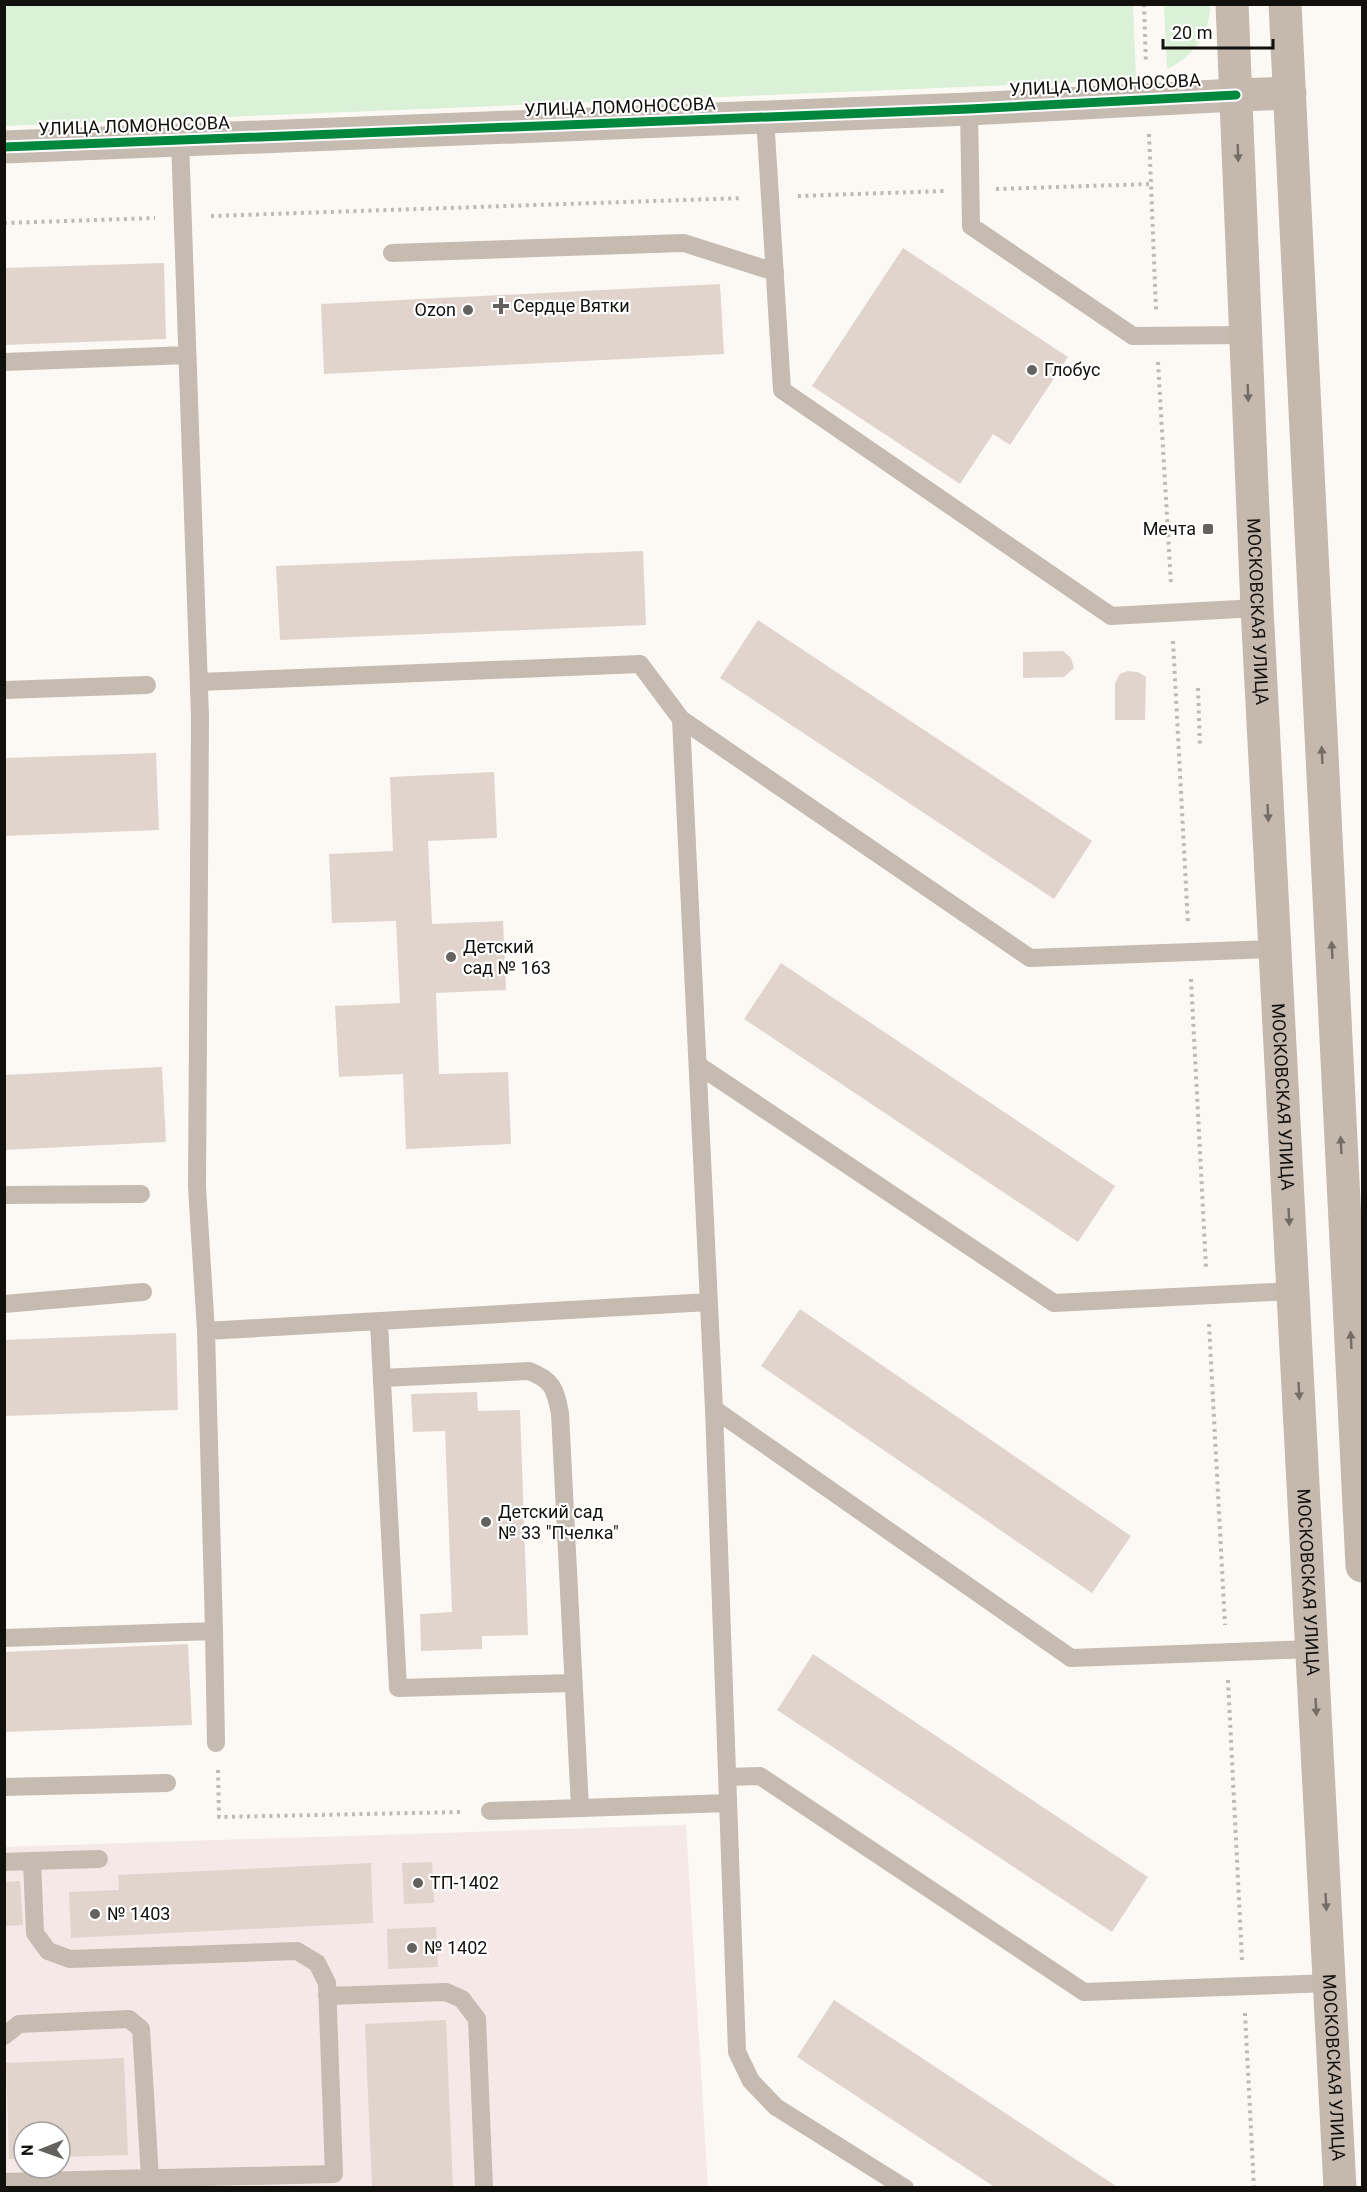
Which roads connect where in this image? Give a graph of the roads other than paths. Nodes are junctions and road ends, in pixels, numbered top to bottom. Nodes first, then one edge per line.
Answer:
1 (1232, 4) edge
2 (1285, 4) edge
3 (1290, 93) junction
4 (1236, 95) junction
5 (969, 109) junction
6 (765, 117) junction
7 (180, 140) junction
8 (4, 147) edge
9 (392, 253) dead end
10 (775, 272) junction
11 (1246, 335) junction
12 (187, 356) junction
13 (4, 362) edge
14 (1257, 608) junction
15 (199, 682) junction
16 (147, 686) dead end
17 (4, 690) edge
18 (681, 719) junction
19 (1275, 949) junction
20 (698, 1065) junction
21 (141, 1194) dead end
22 (4, 1195) edge
23 (1293, 1291) junction
24 (143, 1292) dead end
25 (709, 1302) junction
26 (4, 1304) edge
27 (380, 1323) junction
28 (206, 1331) junction
29 (382, 1378) junction
30 (714, 1408) junction
31 (1362, 1566) edge
32 (214, 1630) junction
33 (4, 1638) edge
34 (1312, 1649) junction
35 (573, 1683) junction
36 (216, 1743) road end
37 (727, 1777) junction
38 (167, 1783) dead end
39 (4, 1787) edge
40 (728, 1803) junction
41 (580, 1808) junction
42 (490, 1811) road end
43 (99, 1859) dead end
44 (32, 1861) junction
45 (4, 1862) edge
46 (1330, 1983) junction
47 (327, 1996) junction
48 (4, 2036) edge
49 (150, 2178) junction
50 (335, 2181) edge
51 (4, 2182) edge
52 (220, 2182) edge
53 (123, 2183) edge
54 (484, 2187) edge
55 (905, 2187) edge
56 (1341, 2187) edge

1 - 4 main road, МОСКОВСКАЯ УЛИЦА
2 - 3 main road
3 - 4 main road
31 -> 3 main road
4 - 5 street, УЛИЦА ЛОМОНОСОВА
4 -> 11 main road, МОСКОВСКАЯ УЛИЦА
5 - 6 street, УЛИЦА ЛОМОНОСОВА
5 - 11 lane
6 - 7 street, УЛИЦА ЛОМОНОСОВА
6 - 10 lane
7 - 8 street, УЛИЦА ЛОМОНОСОВА
7 - 12 lane
9 - 10 lane
10 - 14 lane
11 -> 14 main road, МОСКОВСКАЯ УЛИЦА
12 - 13 lane
12 - 15 lane
14 -> 19 main road, МОСКОВСКАЯ УЛИЦА
15 - 18 lane
15 - 28 lane
16 - 17 lane
18 - 19 lane
18 - 20 lane
19 -> 23 main road, МОСКОВСКАЯ УЛИЦА
20 - 23 lane
20 - 25 lane
21 - 22 lane
23 -> 34 main road, МОСКОВСКАЯ УЛИЦА
24 - 26 lane
25 - 27 lane
25 - 30 lane
27 - 28 lane
27 - 29 lane
28 - 32 lane
29 - 35 lane
29 - 35 lane
30 - 34 lane
30 - 37 lane
32 - 33 lane
32 - 36 lane
34 -> 46 main road, МОСКОВСКАЯ УЛИЦА
35 - 41 lane
37 - 40 lane
37 - 46 lane
38 - 39 lane
40 - 41 lane
40 - 55 lane
41 - 42 lane
43 - 44 lane
44 - 45 lane
44 - 47 lane
46 - 56 main road, МОСКОВСКАЯ УЛИЦА
47 - 50 lane
47 - 54 lane
48 - 49 lane
49 - 52 lane
49 - 53 lane
50 - 52 lane
51 - 53 lane

